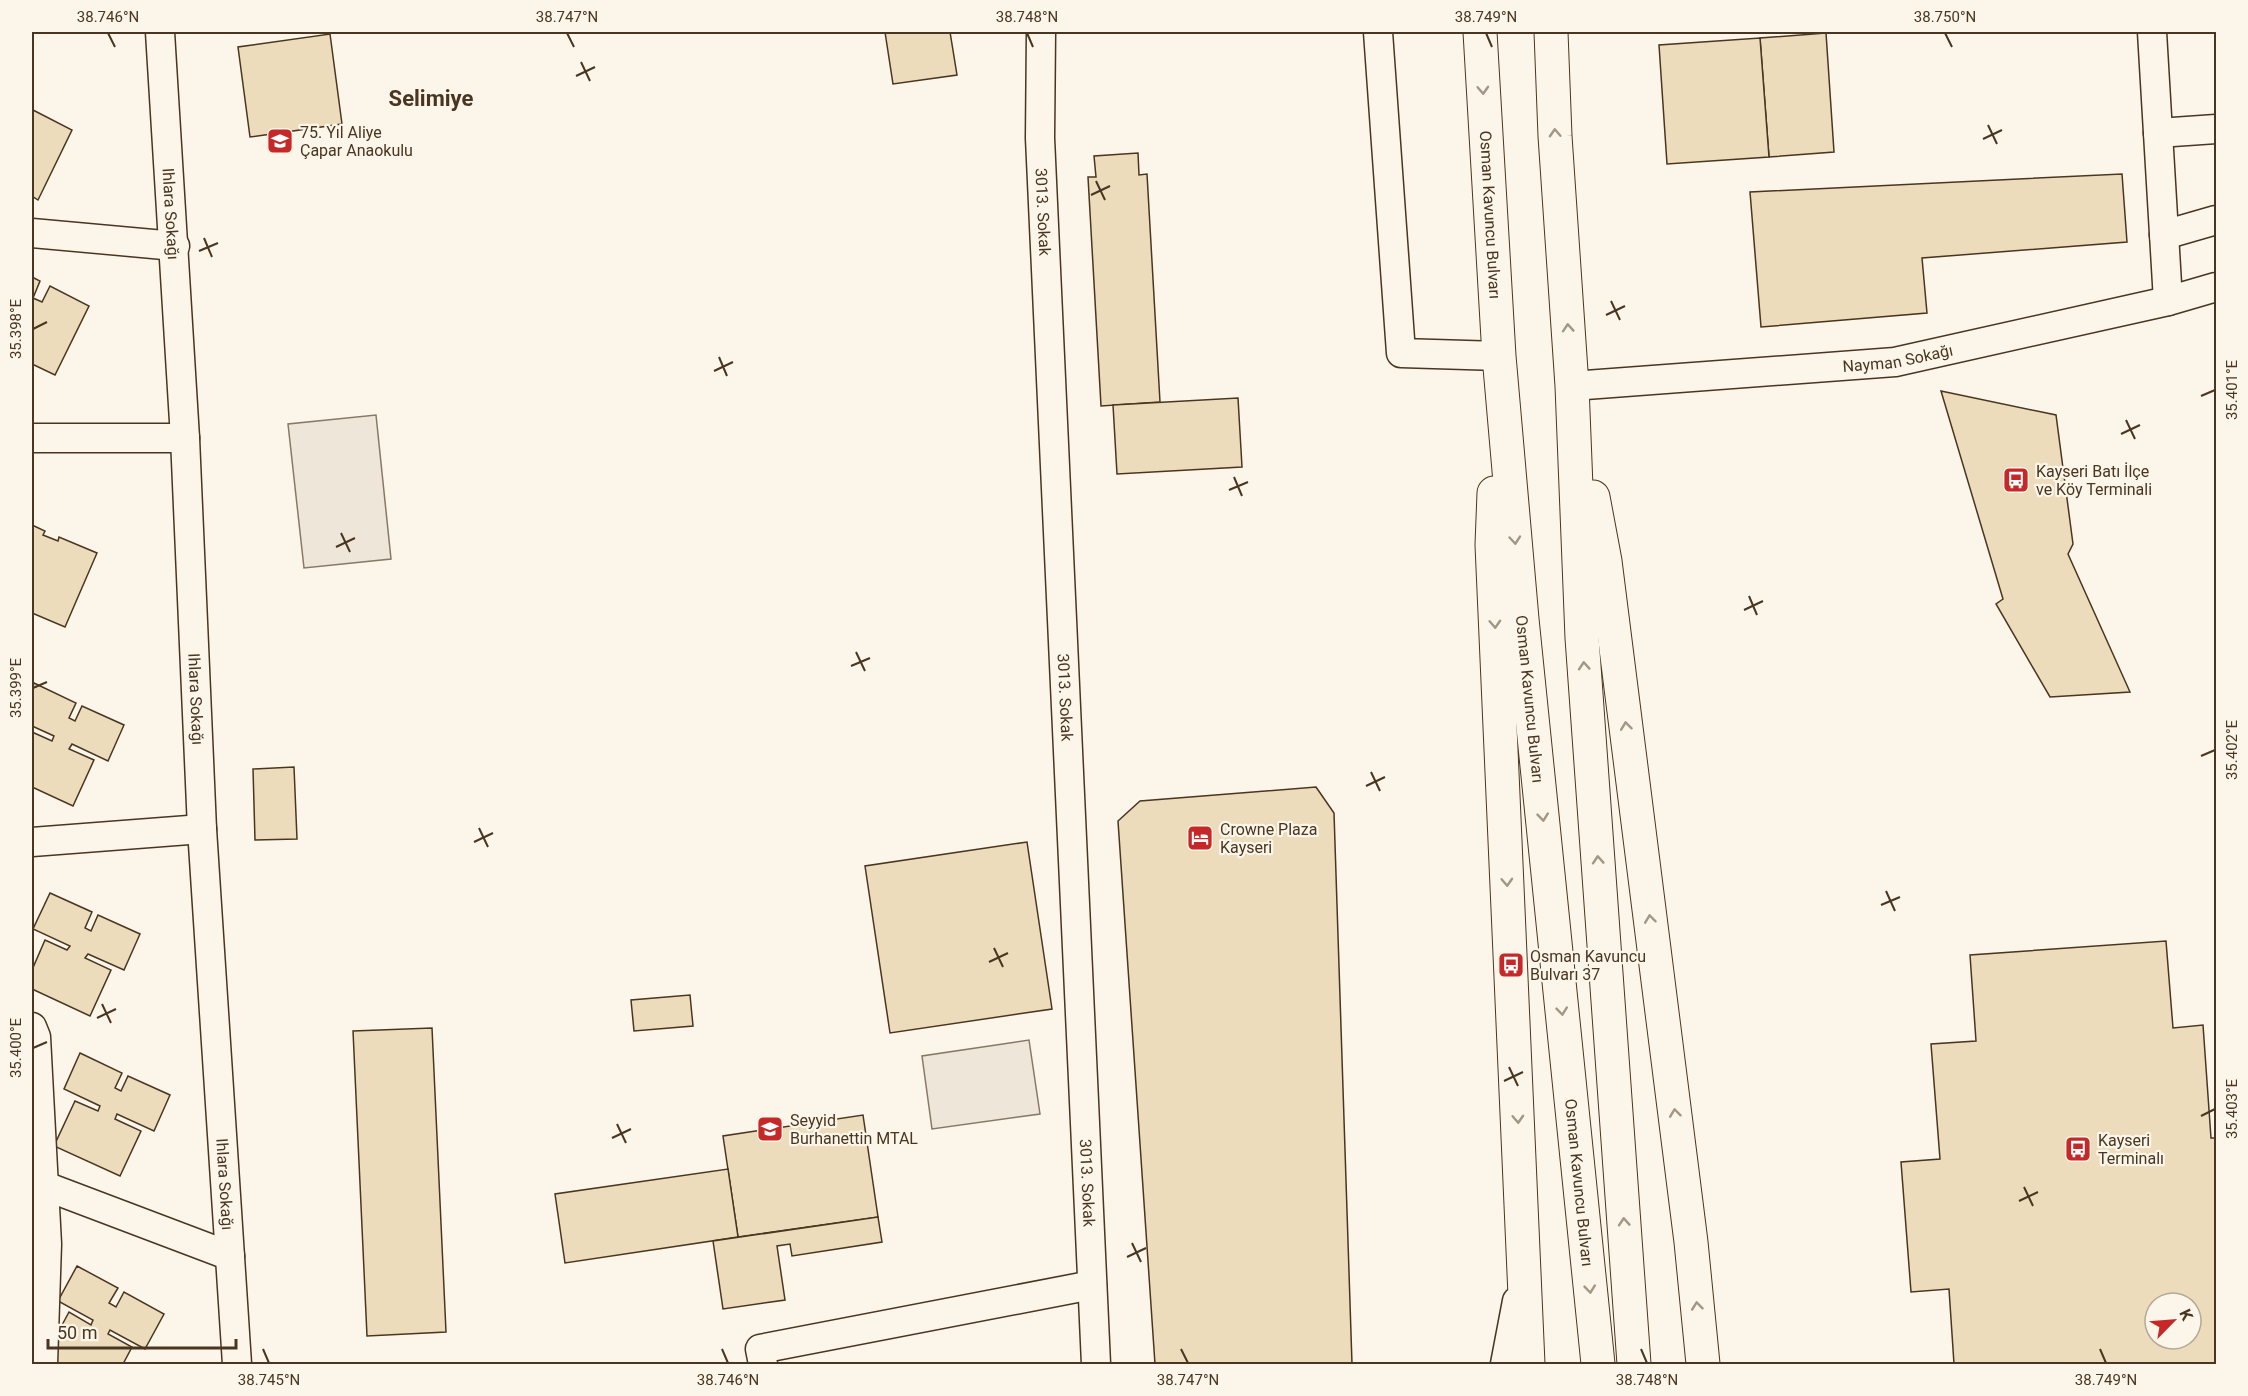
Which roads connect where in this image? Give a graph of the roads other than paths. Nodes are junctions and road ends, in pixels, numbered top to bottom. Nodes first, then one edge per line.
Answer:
1 (160, 32) edge
2 (1041, 32) edge
3 (1378, 32) edge
4 (1480, 32) edge
5 (1551, 32) edge
6 (2152, 32) edge
7 (2217, 129) edge
8 (2158, 134) junction
9 (2217, 220) edge
10 (32, 233) edge
11 (2164, 235) junction
12 (174, 246) junction
13 (2217, 287) edge
14 (2168, 302) junction
15 (1499, 356) junction
16 (1572, 386) junction
17 (32, 438) edge
18 (185, 438) junction
19 (202, 829) junction
20 (32, 842) edge
21 (32, 1027) edge
22 (45, 1186) junction
23 (230, 1256) junction
24 (1524, 1261) junction
25 (1092, 1285) junction
26 (43, 1365) edge
27 (237, 1365) edge
28 (763, 1365) edge
29 (1096, 1365) edge
30 (1505, 1365) edge
31 (1528, 1365) edge
32 (1598, 1365) edge
33 (1634, 1365) edge
34 (1703, 1365) edge

1 - 12 street, Ihlara Sokağı
2 - 25 street, 3013. Sokak
3 - 15 street
4 -> 15 highway, Osman Kavuncu Bulvarı
16 -> 5 highway
6 - 8 street
7 - 8 street
8 - 11 street
9 - 11 street
10 - 12 street
11 - 14 street
12 - 18 street, Ihlara Sokağı
13 - 14 street, Nayman Sokağı
14 - 16 street, Nayman Sokağı
15 -> 24 highway
15 -> 32 highway, Osman Kavuncu Bulvarı
33 -> 16 highway
34 -> 16 highway
17 - 18 street
18 - 19 street, Ihlara Sokağı
19 - 20 street
19 - 23 street, Ihlara Sokağı
21 - 22 street
22 - 23 street
22 - 26 street
23 - 27 street, Ihlara Sokağı
24 - 30 street
24 - 31 highway
25 - 28 street
25 - 29 street, 3013. Sokak

